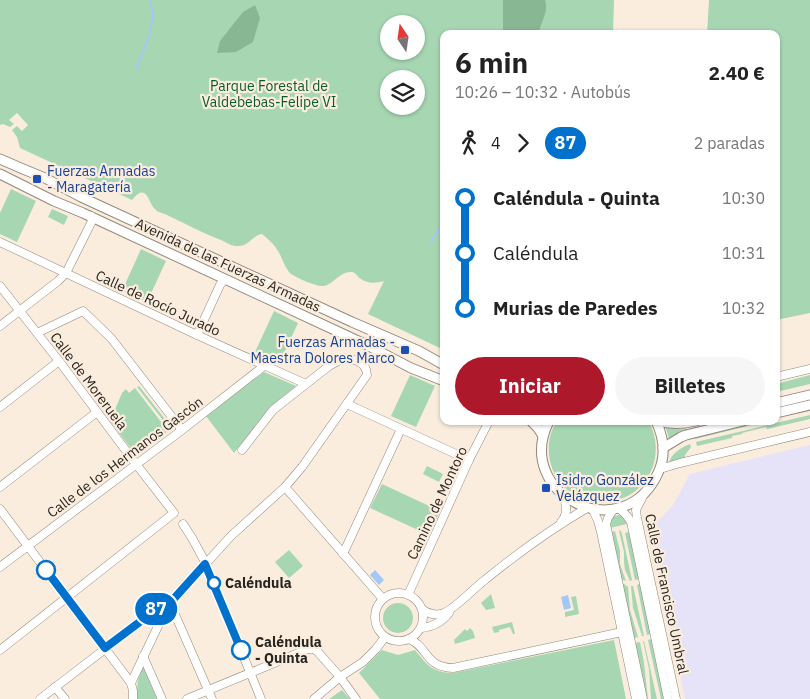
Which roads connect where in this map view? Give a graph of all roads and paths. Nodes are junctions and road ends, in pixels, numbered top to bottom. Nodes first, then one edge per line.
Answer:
1 (0, 159) edge
2 (0, 174) edge
3 (91, 216) junction
4 (0, 242) edge
5 (66, 273) junction
6 (226, 279) junction
7 (0, 286) edge
8 (20, 311) junction
9 (0, 326) edge
10 (37, 333) junction
11 (197, 335) junction
12 (59, 361) junction
13 (440, 363) edge
14 (264, 366) junction
15 (810, 368) edge
16 (780, 375) edge
17 (440, 379) edge
18 (306, 384) junction
19 (810, 395) edge
20 (780, 401) edge
21 (347, 404) junction
22 (810, 406) edge
23 (0, 407) edge
24 (97, 412) junction
25 (780, 412) edge
26 (487, 425) edge
27 (535, 425) edge
28 (547, 425) edge
29 (658, 425) edge
30 (727, 425) edge
31 (401, 429) junction
32 (182, 430) junction
33 (810, 432) edge
34 (543, 436) junction
35 (663, 448) junction
36 (242, 450) dead end
37 (469, 460) junction
38 (136, 464) junction
39 (660, 469) junction
40 (0, 487) edge
41 (285, 487) junction
42 (563, 495) junction
43 (643, 496) junction
44 (0, 508) edge
45 (590, 509) junction
46 (616, 509) junction
47 (183, 524) dead end
48 (558, 525) junction
49 (28, 546) junction
50 (343, 554) junction
51 (205, 564) junction
52 (0, 567) edge
53 (408, 595) junction
54 (67, 597) junction
55 (383, 599) junction
56 (170, 603) junction
57 (452, 609) junction
58 (422, 610) junction
59 (421, 628) junction
60 (622, 632) junction
61 (385, 637) junction
62 (409, 640) junction
63 (105, 648) junction
64 (0, 650) edge
65 (144, 656) junction
66 (250, 672) junction
67 (340, 677) junction
68 (131, 683) junction
69 (55, 687) junction
70 (208, 690) junction
71 (40, 699) edge
72 (65, 699) edge
73 (133, 699) edge
74 (162, 699) edge
75 (187, 699) edge
76 (212, 699) edge
77 (261, 699) edge
78 (314, 699) edge
79 (356, 699) edge
80 (636, 699) edge
81 (643, 699) edge
82 (668, 699) edge
83 (676, 699) edge

1 - 13 street, Avenida de las Fuerzas Armadas
2 - 3 street, Avenida de las Fuerzas Armadas
3 - 5 street
3 - 6 street, Avenida de las Fuerzas Armadas
4 - 5 street, Calle de Rocío Jurado
5 - 8 street
5 - 11 street, Calle de Rocío Jurado
6 - 11 street
6 - 17 street, Avenida de las Fuerzas Armadas
7 - 8 street, Calle de Moreruela
8 - 9 street
8 - 10 street, Calle de Moreruela
10 - 12 street, Calle de Moreruela
10 - 32 street
11 - 14 street, Calle de Rocío Jurado
12 - 23 street
12 - 24 street, Calle de Moreruela
14 - 18 street, Calle de Rocío Jurado
14 - 32 street, Calle de los Hermanos Gascón
15 - 16 street
18 - 21 street
18 - 36 street
19 - 20 street
21 - 31 street
21 - 41 street
22 - 25 street
24 - 38 street, Calle de Moreruela
24 - 40 street
26 - 37 street, Camino de Montoro
27 - 34 street
28 - 34 street
29 - 35 street
30 - 35 street
31 - 37 street
31 - 50 street
32 - 38 street, Calle de los Hermanos Gascón
33 - 39 street
34 - 42 street
35 - 39 street
37 - 53 street, Camino de Montoro
38 - 49 street, Calle de los Hermanos Gascón
38 - 54 street, Calle de Moreruela
39 - 43 street
41 - 50 street
41 - 51 street
42 - 45 street
42 - 48 street
43 - 46 street
43 - 83 street, Calle de Francisco Umbral
44 - 49 street
45 - 46 street
45 - 48 street
45 - 60 street
46 - 81 street
46 - 82 street, Calle de Francisco Umbral
47 - 51 street
48 - 57 street
49 - 52 street, Calle de los Hermanos Gascón
49 - 54 street
50 - 55 street
51 - 56 street
51 - 66 street
53 - 55 street
53 - 58 street
54 - 63 street
54 - 64 street
55 - 61 street
56 - 63 street
56 - 65 street
56 - 70 street
57 - 58 street
57 - 59 street
58 - 59 street
59 - 62 street
60 - 62 street
60 - 80 street
61 - 62 street
61 - 67 street
63 - 68 street
63 - 69 street
65 - 68 street
65 - 74 street
66 - 67 street
66 - 70 street
66 - 77 street
67 - 78 street
67 - 79 street
68 - 73 street
69 - 71 street
69 - 72 street
70 - 75 street
70 - 76 street

